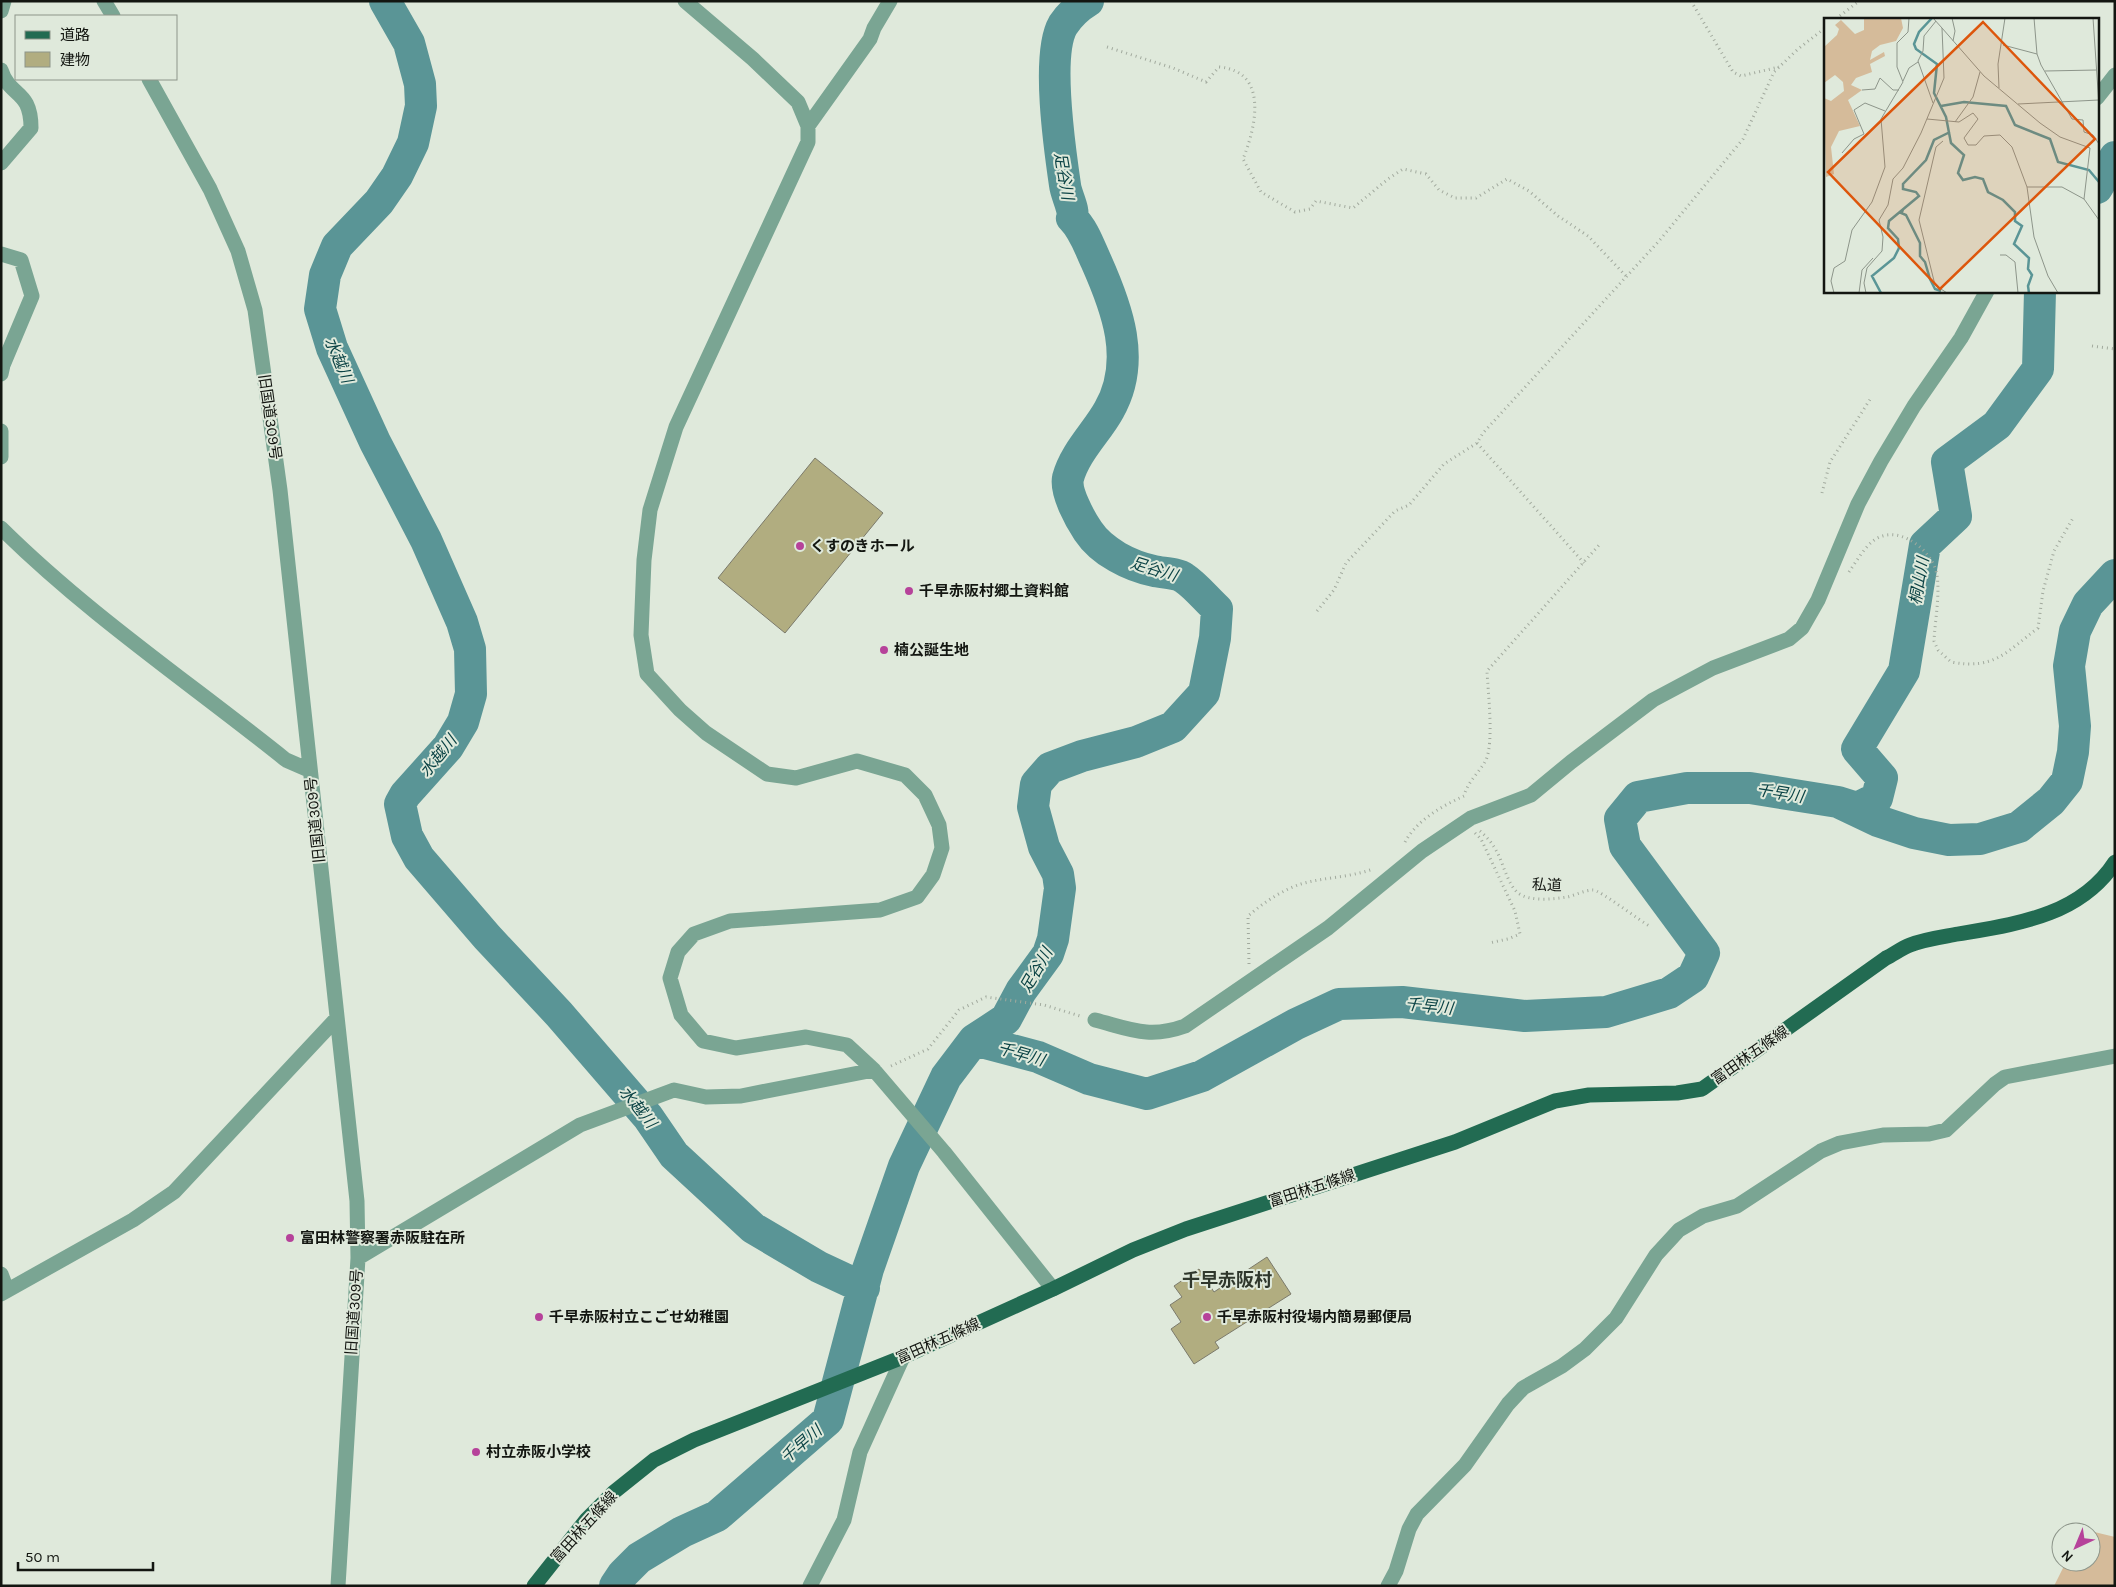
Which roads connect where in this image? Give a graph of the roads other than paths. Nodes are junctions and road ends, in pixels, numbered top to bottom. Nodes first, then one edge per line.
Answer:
1 (4, 1) edge
2 (104, 1) edge
3 (685, 1) edge
4 (890, 1) edge
5 (1, 11) edge
6 (112, 15) edge
7 (1, 70) edge
8 (2115, 75) edge
9 (150, 80) edge
10 (2100, 91) edge
11 (808, 126) junction
12 (1, 163) edge
13 (1, 254) edge
14 (1986, 292) edge
15 (1, 374) edge
16 (1, 431) edge
17 (1, 457) edge
18 (1, 528) edge
19 (309, 770) junction
20 (2115, 862) edge
21 (336, 1018) junction
22 (1095, 1020) road end
23 (2115, 1056) edge
24 (874, 1070) junction
25 (358, 1258) junction
26 (1, 1274) edge
27 (1053, 1289) junction
28 (4, 1292) edge
29 (903, 1357) junction
30 (338, 1586) edge
31 (534, 1586) edge
32 (810, 1586) edge
33 (1388, 1586) edge

1 - 5 street
2 - 6 street
3 - 11 street
4 - 11 street
7 - 12 street
8 - 10 street
9 - 19 street, 旧国道309号
11 - 24 street
13 - 15 street
14 - 22 street
16 - 17 street
18 - 19 street
19 - 21 street, 旧国道309号
20 - 27 main road, 富田林五條線
21 - 25 street, 旧国道309号
21 - 28 street
23 - 33 street
24 - 25 street
24 - 27 street
25 - 30 street, 旧国道309号
26 - 28 street
27 - 29 main road, 富田林五條線
29 - 31 main road, 富田林五條線
29 - 32 street

